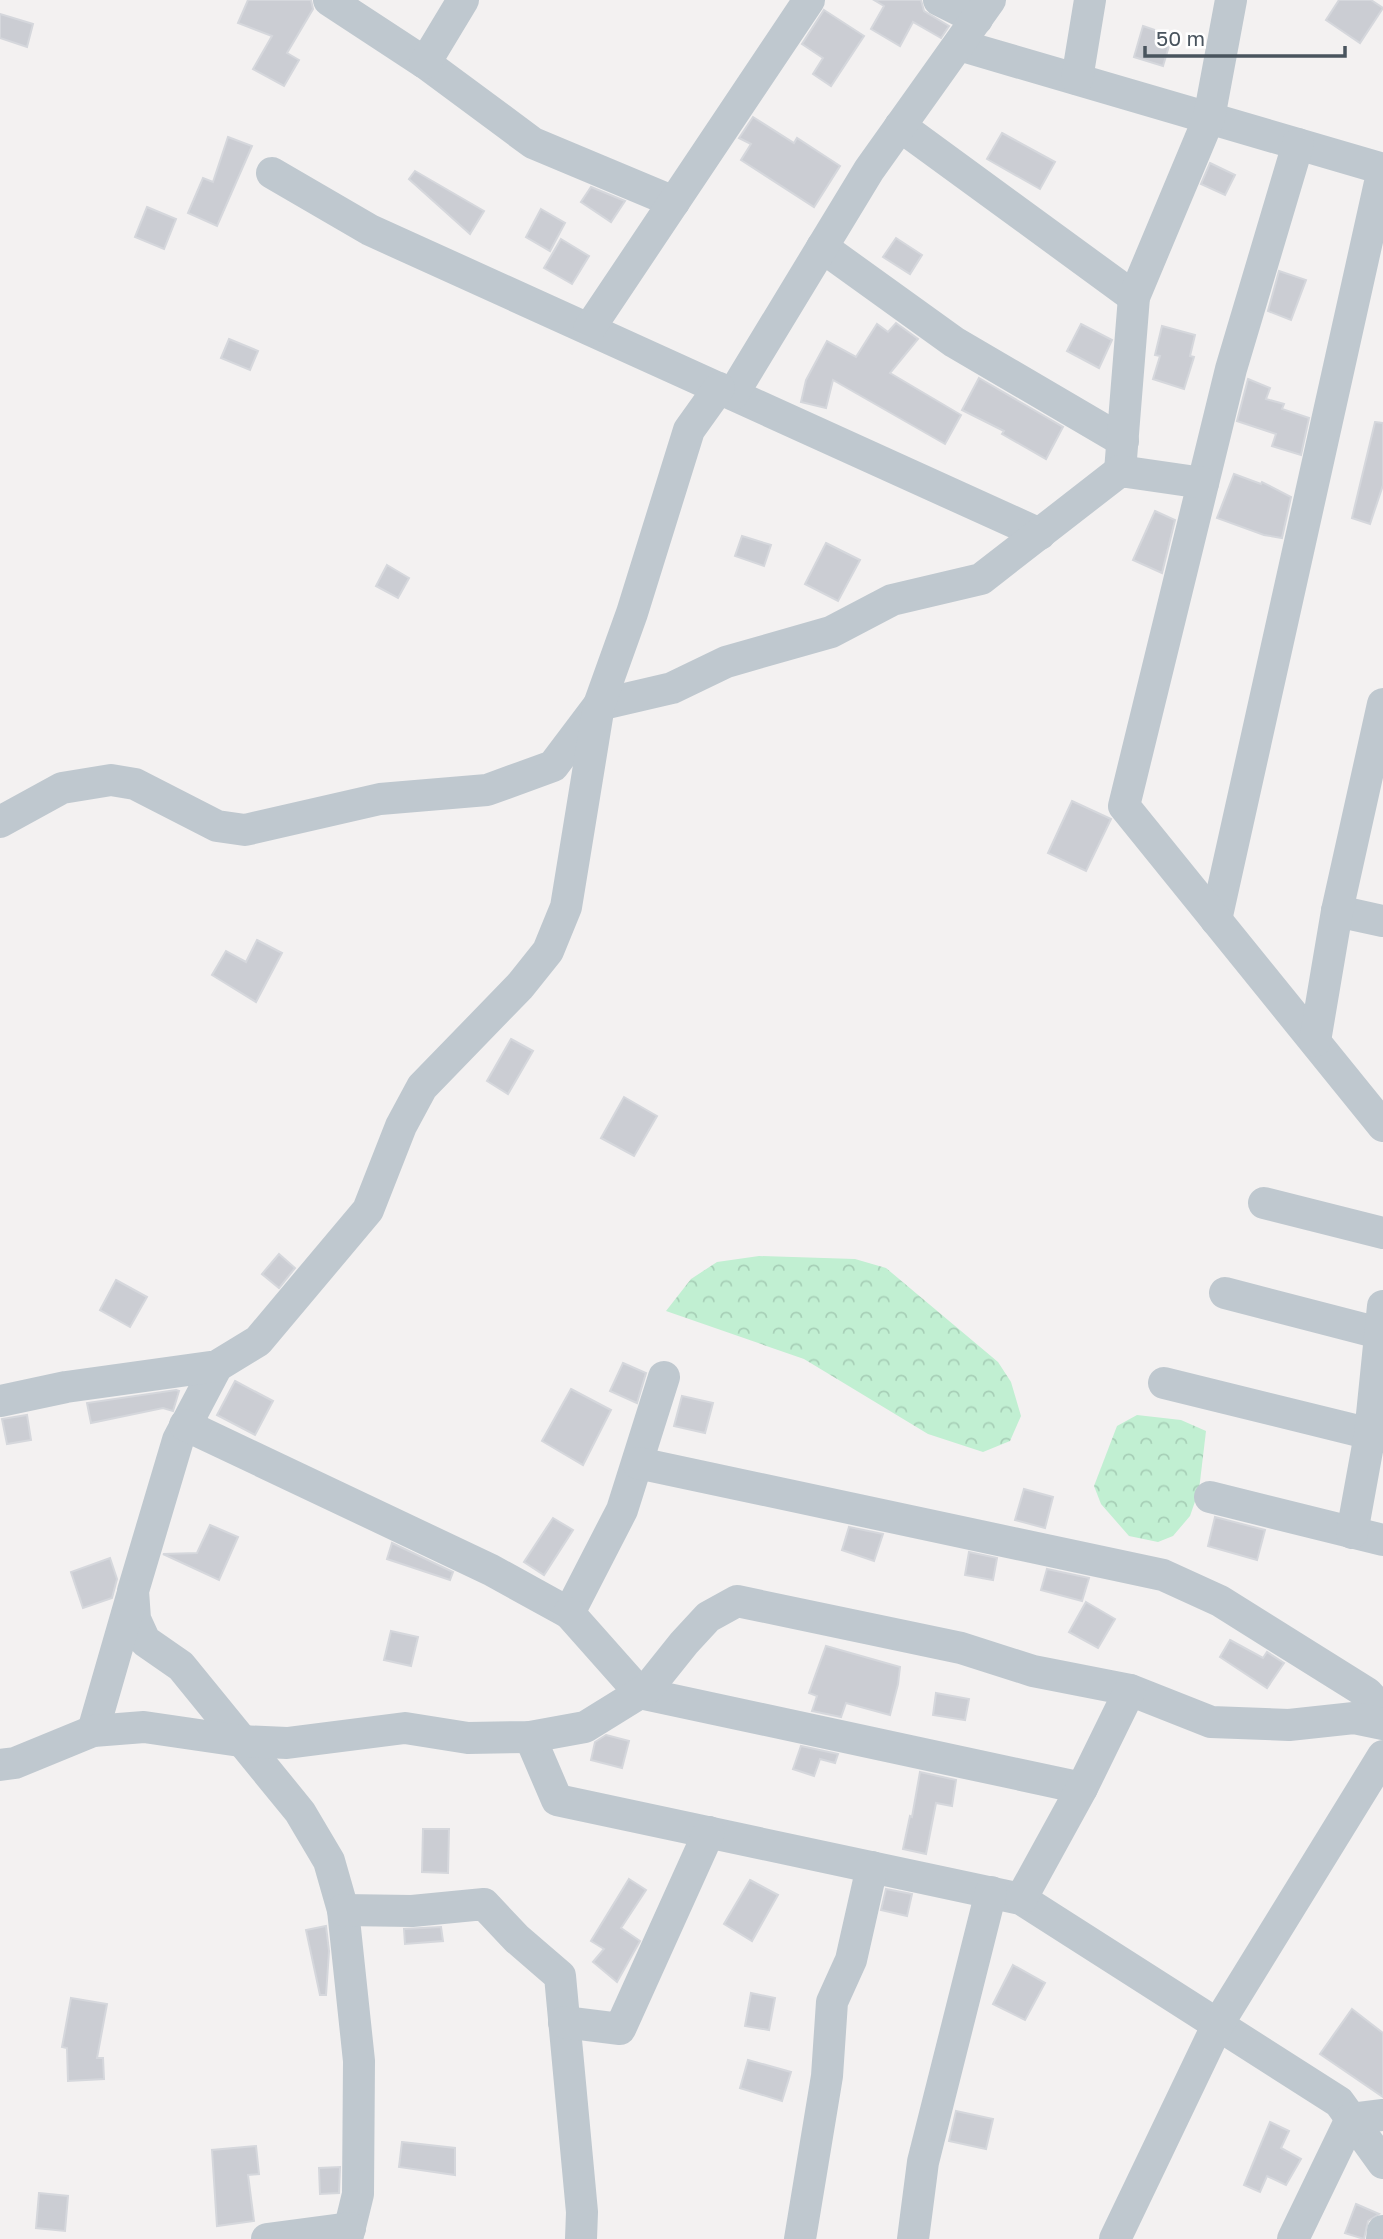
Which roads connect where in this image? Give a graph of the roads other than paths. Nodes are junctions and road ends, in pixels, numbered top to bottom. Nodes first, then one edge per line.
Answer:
1 (329, 0) edge
2 (463, 0) edge
3 (808, 0) edge
4 (939, 0) edge
5 (1090, 0) edge
6 (1231, 0) edge
7 (983, 9) edge
8 (958, 45) junction
9 (425, 63) junction
10 (1077, 79) junction
11 (1209, 118) junction
12 (900, 126) junction
13 (1298, 144) junction
14 (272, 173) dead end
15 (674, 202) junction
16 (822, 247) junction
17 (1383, 280) edge
18 (1134, 296) junction
19 (1352, 308) junction
20 (589, 329) junction
21 (726, 391) junction
22 (1121, 456) junction
23 (1203, 483) junction
24 (1040, 534) junction
25 (598, 705) junction
26 (1382, 713) edge
27 (1372, 810) edge
28 (0, 822) edge
29 (1337, 911) junction
30 (1216, 920) junction
31 (1383, 921) edge
32 (1315, 1041) junction
33 (1383, 1126) edge
34 (1264, 1203) dead end
35 (1383, 1233) edge
36 (1225, 1293) dead end
37 (1382, 1324) edge
38 (217, 1366) junction
39 (664, 1377) dead end
40 (1164, 1383) dead end
41 (0, 1401) edge
42 (186, 1425) junction
43 (1376, 1436) edge
44 (638, 1463) junction
45 (1210, 1497) dead end
46 (1352, 1533) junction
47 (1383, 1540) edge
48 (133, 1591) junction
49 (569, 1613) junction
50 (1130, 1690) junction
51 (640, 1693) junction
52 (1383, 1710) edge
53 (1383, 1724) edge
54 (93, 1731) junction
55 (530, 1737) junction
56 (240, 1741) junction
57 (1383, 1756) edge
58 (0, 1765) edge
59 (1082, 1788) junction
60 (709, 1832) junction
61 (872, 1867) junction
62 (1006, 1895) junction
63 (343, 1910) junction
64 (565, 2022) junction
65 (1218, 2024) junction
66 (1383, 2115) edge
67 (1351, 2119) junction
68 (1383, 2163) edge
69 (1383, 2231) edge
70 (348, 2234) edge
71 (267, 2239) edge
72 (582, 2239) edge
73 (800, 2239) edge
74 (912, 2239) edge
75 (1115, 2239) edge
76 (1293, 2239) edge
77 (1382, 2239) edge

1 - 9 street
2 - 9 street
3 - 15 street
4 - 7 street
5 - 10 street
6 - 11 street
7 - 8 street
8 - 10 street
8 - 12 street
9 - 15 street
10 - 11 street
11 - 13 street
11 - 18 street
12 - 16 street
12 - 18 street
13 - 19 street
13 - 23 street
14 - 20 street
15 - 20 street
16 - 21 street
16 - 22 street
17 - 19 street
18 - 22 street
19 - 30 street
20 - 21 street
21 - 24 street
21 - 25 street
22 - 23 street
22 - 24 street
23 - 30 street
24 - 25 street
25 - 28 street
25 - 38 street
26 - 27 street
27 - 29 street
29 - 31 street
29 - 32 street
30 - 32 street
32 - 33 street
34 - 35 street
36 - 37 street
37 - 43 street
38 - 41 street
38 - 42 street
39 - 44 street
40 - 43 street
42 - 48 street
42 - 49 street
43 - 46 street
44 - 49 street
44 - 52 street
45 - 46 street
46 - 47 street
48 - 54 street
48 - 56 street
49 - 51 street
50 - 51 street
50 - 53 street
50 - 59 street
51 - 55 street
51 - 59 street
54 - 56 street
54 - 58 street
55 - 56 street
55 - 60 street
56 - 63 street
57 - 65 street
59 - 62 street
60 - 61 street
60 - 64 street
61 - 62 street
61 - 73 street
62 - 65 street
62 - 74 street
63 - 64 street
63 - 70 street
64 - 72 street
65 - 67 street
65 - 75 street
66 - 67 street
67 - 68 street
67 - 76 street
69 - 77 street
70 - 71 street

